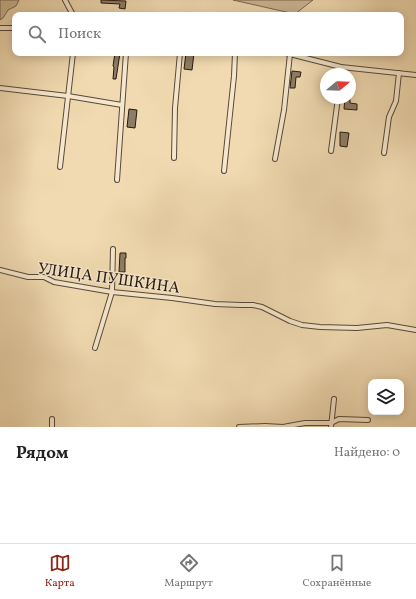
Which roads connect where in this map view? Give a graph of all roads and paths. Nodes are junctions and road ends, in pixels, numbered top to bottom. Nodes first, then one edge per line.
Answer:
1 (65, 0) edge
2 (71, 12) edge
3 (0, 28) edge
4 (12, 28) edge
5 (73, 56) edge
6 (126, 56) edge
7 (180, 56) edge
8 (235, 56) edge
9 (288, 56) edge
10 (299, 56) edge
11 (341, 67) joint
12 (399, 74) junction
13 (416, 75) edge
14 (0, 88) edge
15 (68, 96) junction
16 (337, 104) edge
17 (122, 105) junction
18 (331, 151) dead end
19 (384, 153) dead end
20 (174, 158) dead end
21 (275, 159) dead end
22 (60, 167) dead end
23 (224, 172) dead end
24 (117, 180) dead end
25 (113, 248) dead end
26 (0, 270) edge
27 (112, 292) junction
28 (416, 330) edge
29 (95, 348) dead end
30 (334, 399) dead end
31 (52, 419) dead end
32 (368, 420) dead end
33 (331, 425) edge
34 (52, 427) edge
35 (240, 427) edge

1 - 2 street
3 - 4 street
5 - 15 street
6 - 17 street
7 - 20 street
8 - 23 street
9 - 21 street
10 - 11 street
11 - 12 street
12 - 13 street
12 - 19 street
14 - 15 street
15 - 17 street
15 - 22 street
16 - 18 street
17 - 24 street
25 - 27 street
26 - 27 street, УЛИЦА ПУШКИНА
27 - 28 street, УЛИЦА ПУШКИНА
27 - 29 street
30 - 33 street
31 - 34 street
32 - 33 street
33 - 35 street

